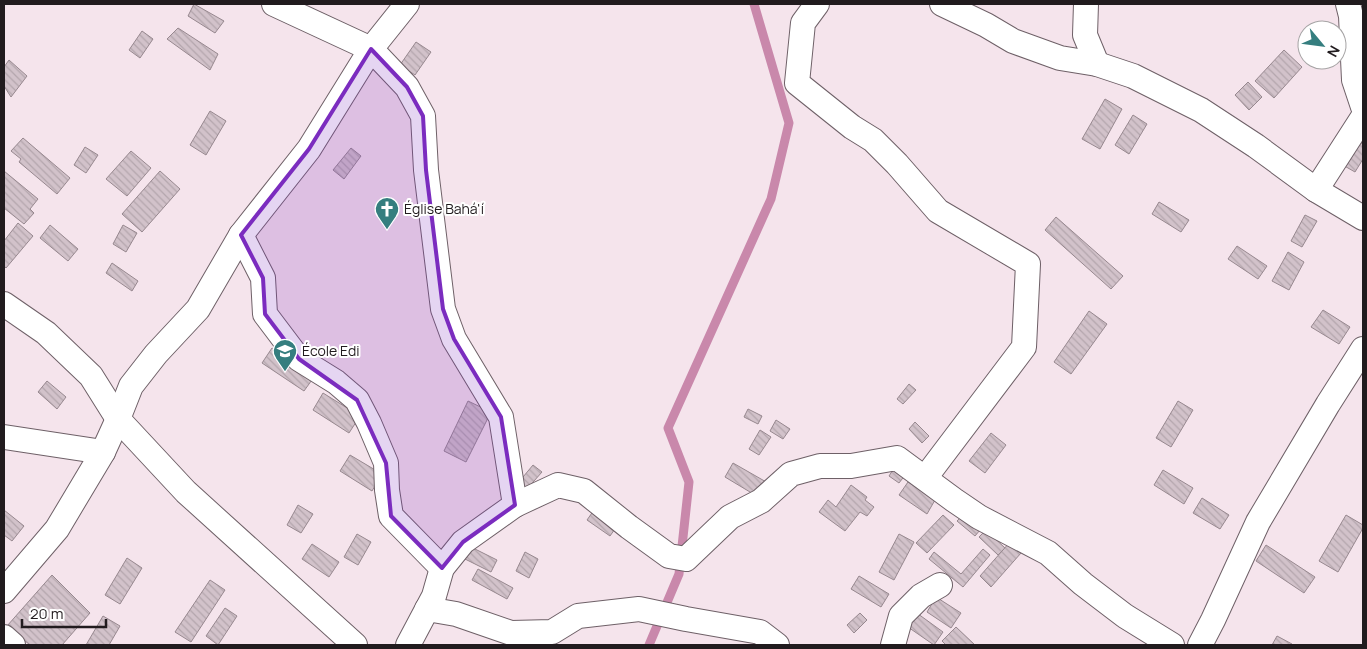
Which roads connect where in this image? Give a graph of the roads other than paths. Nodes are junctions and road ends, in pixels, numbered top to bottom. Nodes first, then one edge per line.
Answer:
1 (274, 4) edge
2 (407, 4) edge
3 (817, 4) edge
4 (942, 4) edge
5 (1086, 4) edge
6 (1348, 4) edge
7 (371, 49) junction
8 (1097, 64) junction
9 (1363, 107) edge
10 (1363, 117) edge
11 (1316, 190) junction
12 (1363, 218) edge
13 (241, 235) junction
14 (4, 304) edge
15 (1363, 349) edge
16 (118, 420) junction
17 (4, 437) edge
18 (103, 452) junction
19 (925, 478) junction
20 (515, 505) junction
21 (442, 568) junction
22 (940, 585) dead end
23 (4, 591) edge
24 (427, 609) junction
25 (4, 637) edge
26 (13, 645) edge
27 (355, 645) edge
28 (408, 645) edge
29 (777, 645) edge
30 (894, 645) edge
31 (1172, 645) edge
32 (1200, 645) edge

1 - 7 street
2 - 7 street
3 - 19 street
4 - 8 street
5 - 8 street
6 - 9 street
7 - 13 street
7 - 20 street
8 - 11 street
10 - 11 street
11 - 12 street
13 - 16 street
13 - 21 street
14 - 16 street
15 - 32 street
16 - 18 street
16 - 27 street
17 - 18 street
18 - 23 street
19 - 20 street
19 - 31 street
20 - 21 street
21 - 24 street
22 - 30 street
24 - 28 street
24 - 29 street
25 - 26 street

